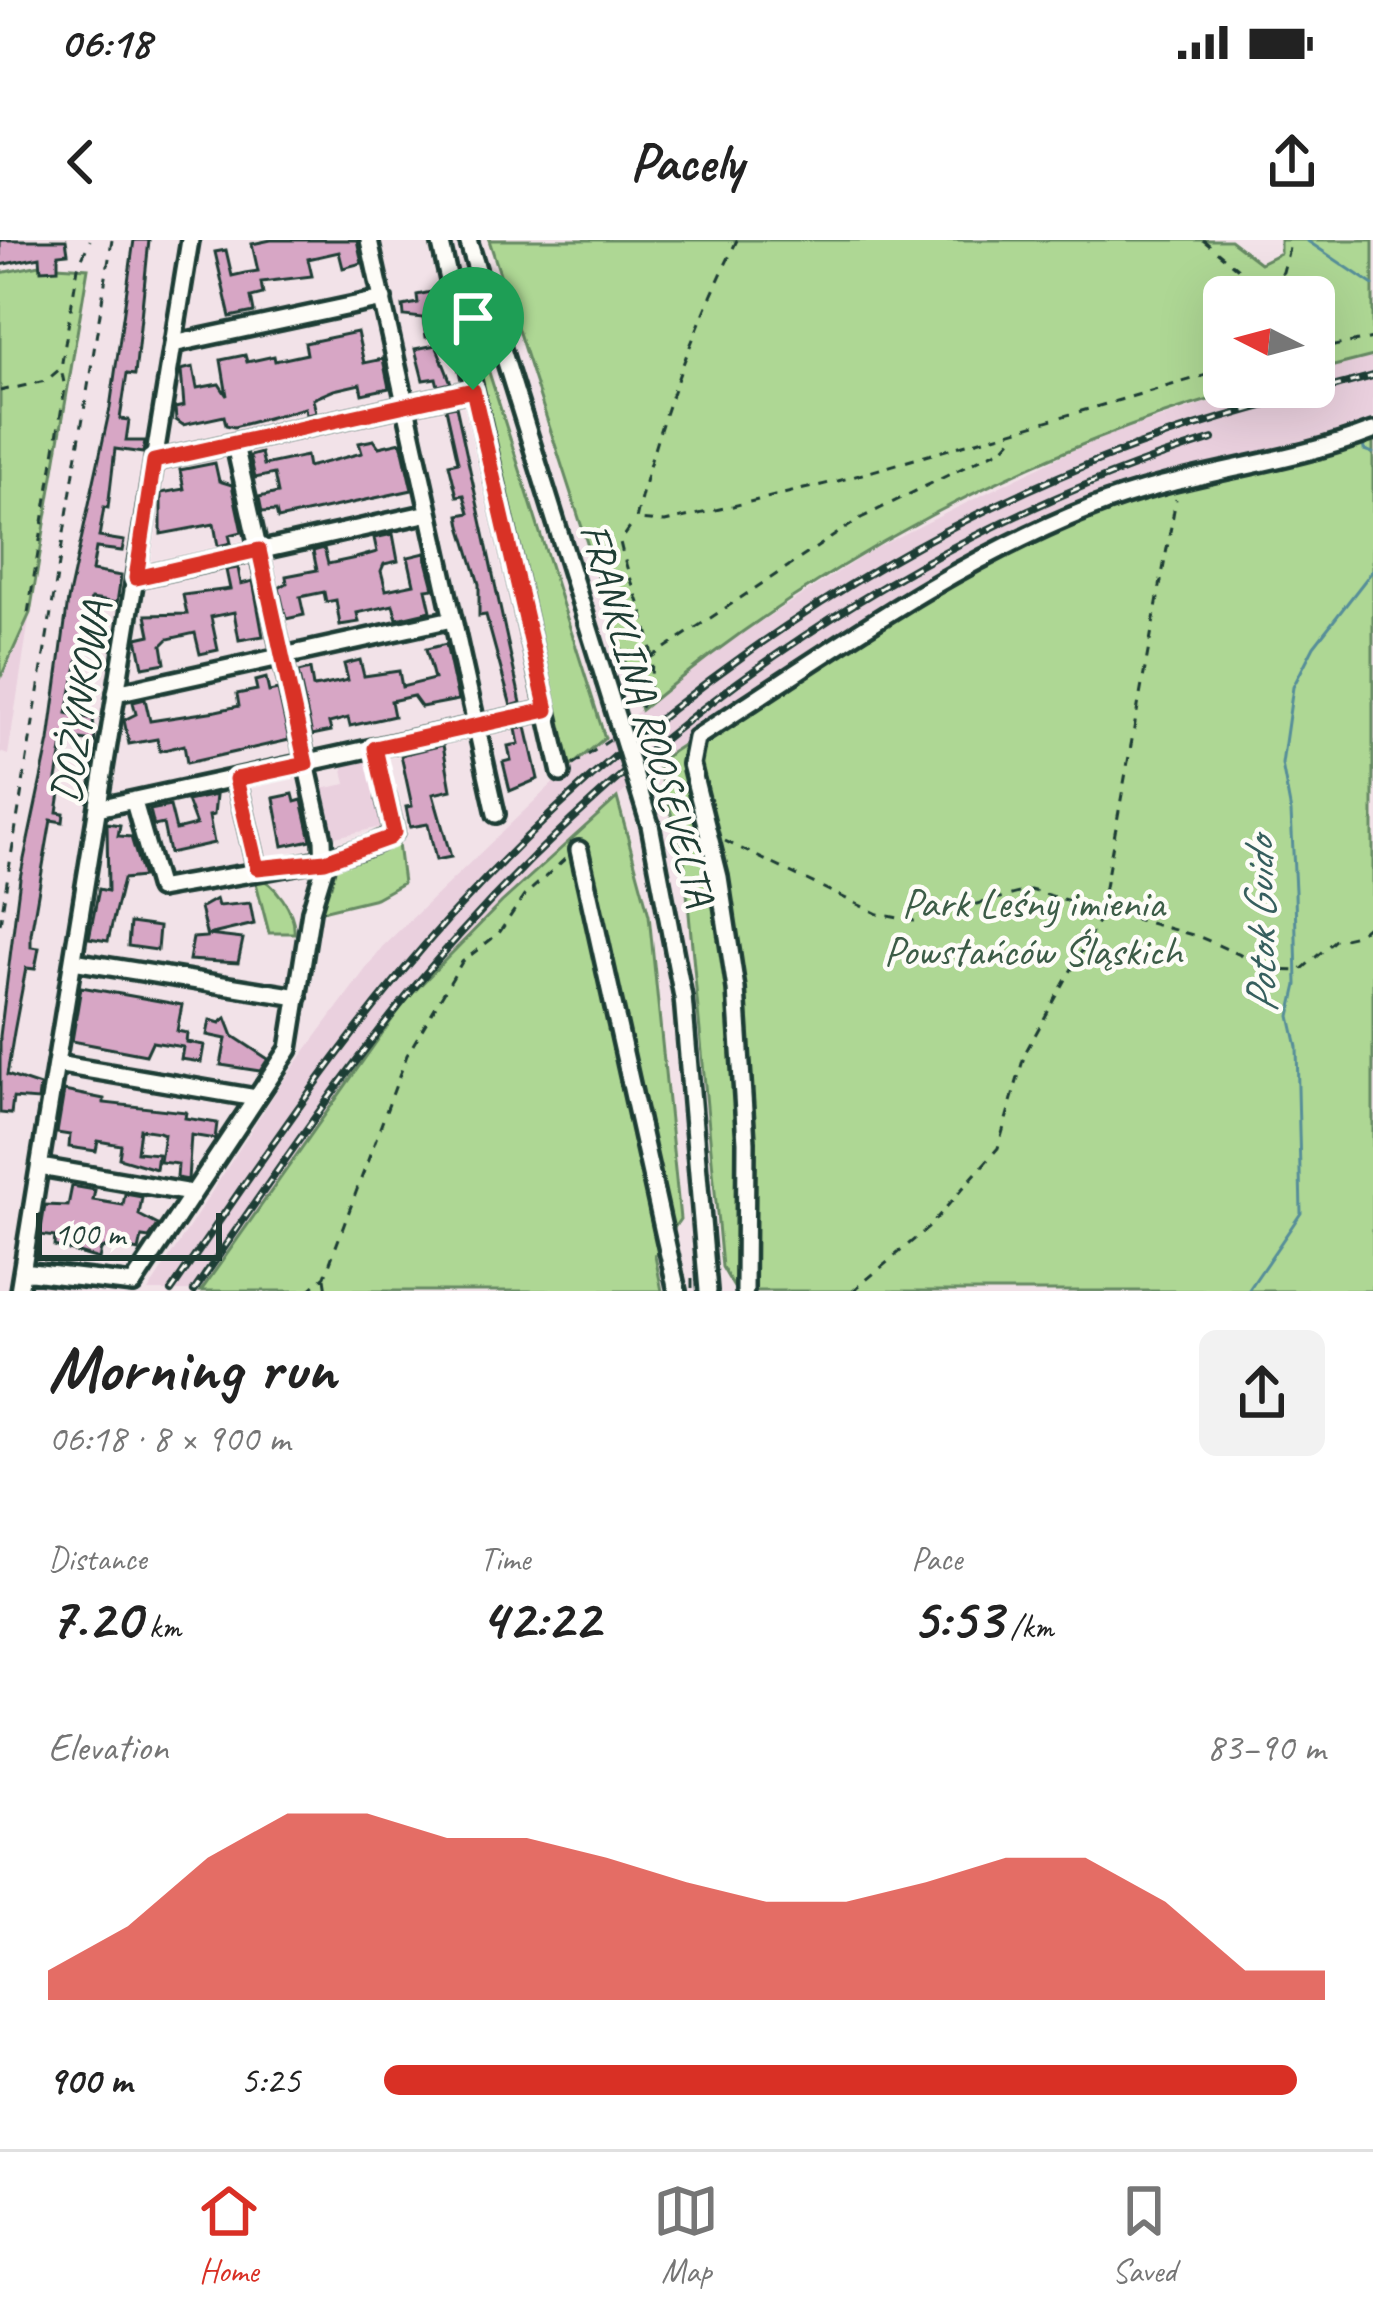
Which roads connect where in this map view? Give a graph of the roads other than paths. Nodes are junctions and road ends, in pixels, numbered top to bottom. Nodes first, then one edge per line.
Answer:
1 (190, 240) edge
2 (369, 240) edge
3 (440, 240) edge
4 (468, 240) edge
5 (382, 299) junction
6 (173, 344) junction
7 (473, 390) junction
8 (405, 405) junction
9 (1373, 431) edge
10 (235, 445) junction
11 (154, 461) junction
12 (429, 513) junction
13 (259, 550) junction
14 (136, 578) junction
15 (452, 619) junction
16 (282, 656) junction
17 (116, 693) junction
18 (547, 710) junction
19 (476, 725) junction
20 (306, 764) junction
21 (561, 773) dead end
22 (236, 779) junction
23 (386, 798) road end
24 (134, 802) junction
25 (98, 808) junction
26 (496, 814) dead end
27 (579, 850) road end
28 (325, 861) junction
29 (257, 868) junction
30 (74, 962) junction
31 (298, 997) junction
32 (56, 1064) junction
33 (256, 1097) junction
34 (40, 1167) junction
35 (191, 1193) junction
36 (22, 1271) junction
37 (19, 1291) edge
38 (677, 1291) edge
39 (708, 1291) edge
40 (746, 1291) edge

1 - 6 street, DOŻYNKOWA
2 - 5 street
3 - 7 street
4 - 39 street, FRANKLINA ROOSEVELTA, bridge
5 - 6 street
5 - 8 street
6 - 11 street, DOŻYNKOWA
7 - 8 street
7 - 18 street
8 - 10 street
8 - 12 street
9 - 40 street
10 - 11 street
10 - 13 street
11 - 14 street, DOŻYNKOWA
12 - 13 street
12 - 15 street
13 - 14 street
13 - 16 street
14 - 17 street, DOŻYNKOWA
15 - 16 street
15 - 19 street
16 - 17 street
16 - 20 street
17 - 25 street, DOŻYNKOWA
18 - 19 street
18 - 21 street
19 - 20 street
19 - 26 street
20 - 22 street
20 - 28 street
22 - 24 street
22 - 29 street
23 - 28 street
24 - 25 street
24 - 29 street
25 - 30 street, DOŻYNKOWA
27 - 38 street
28 - 29 street
28 - 31 street
30 - 31 street
30 - 32 street, DOŻYNKOWA
31 - 33 street
32 - 33 street
32 - 34 street, DOŻYNKOWA
33 - 35 street
34 - 35 street
34 - 36 street, DOŻYNKOWA
35 - 36 street
36 - 37 street, DOŻYNKOWA

